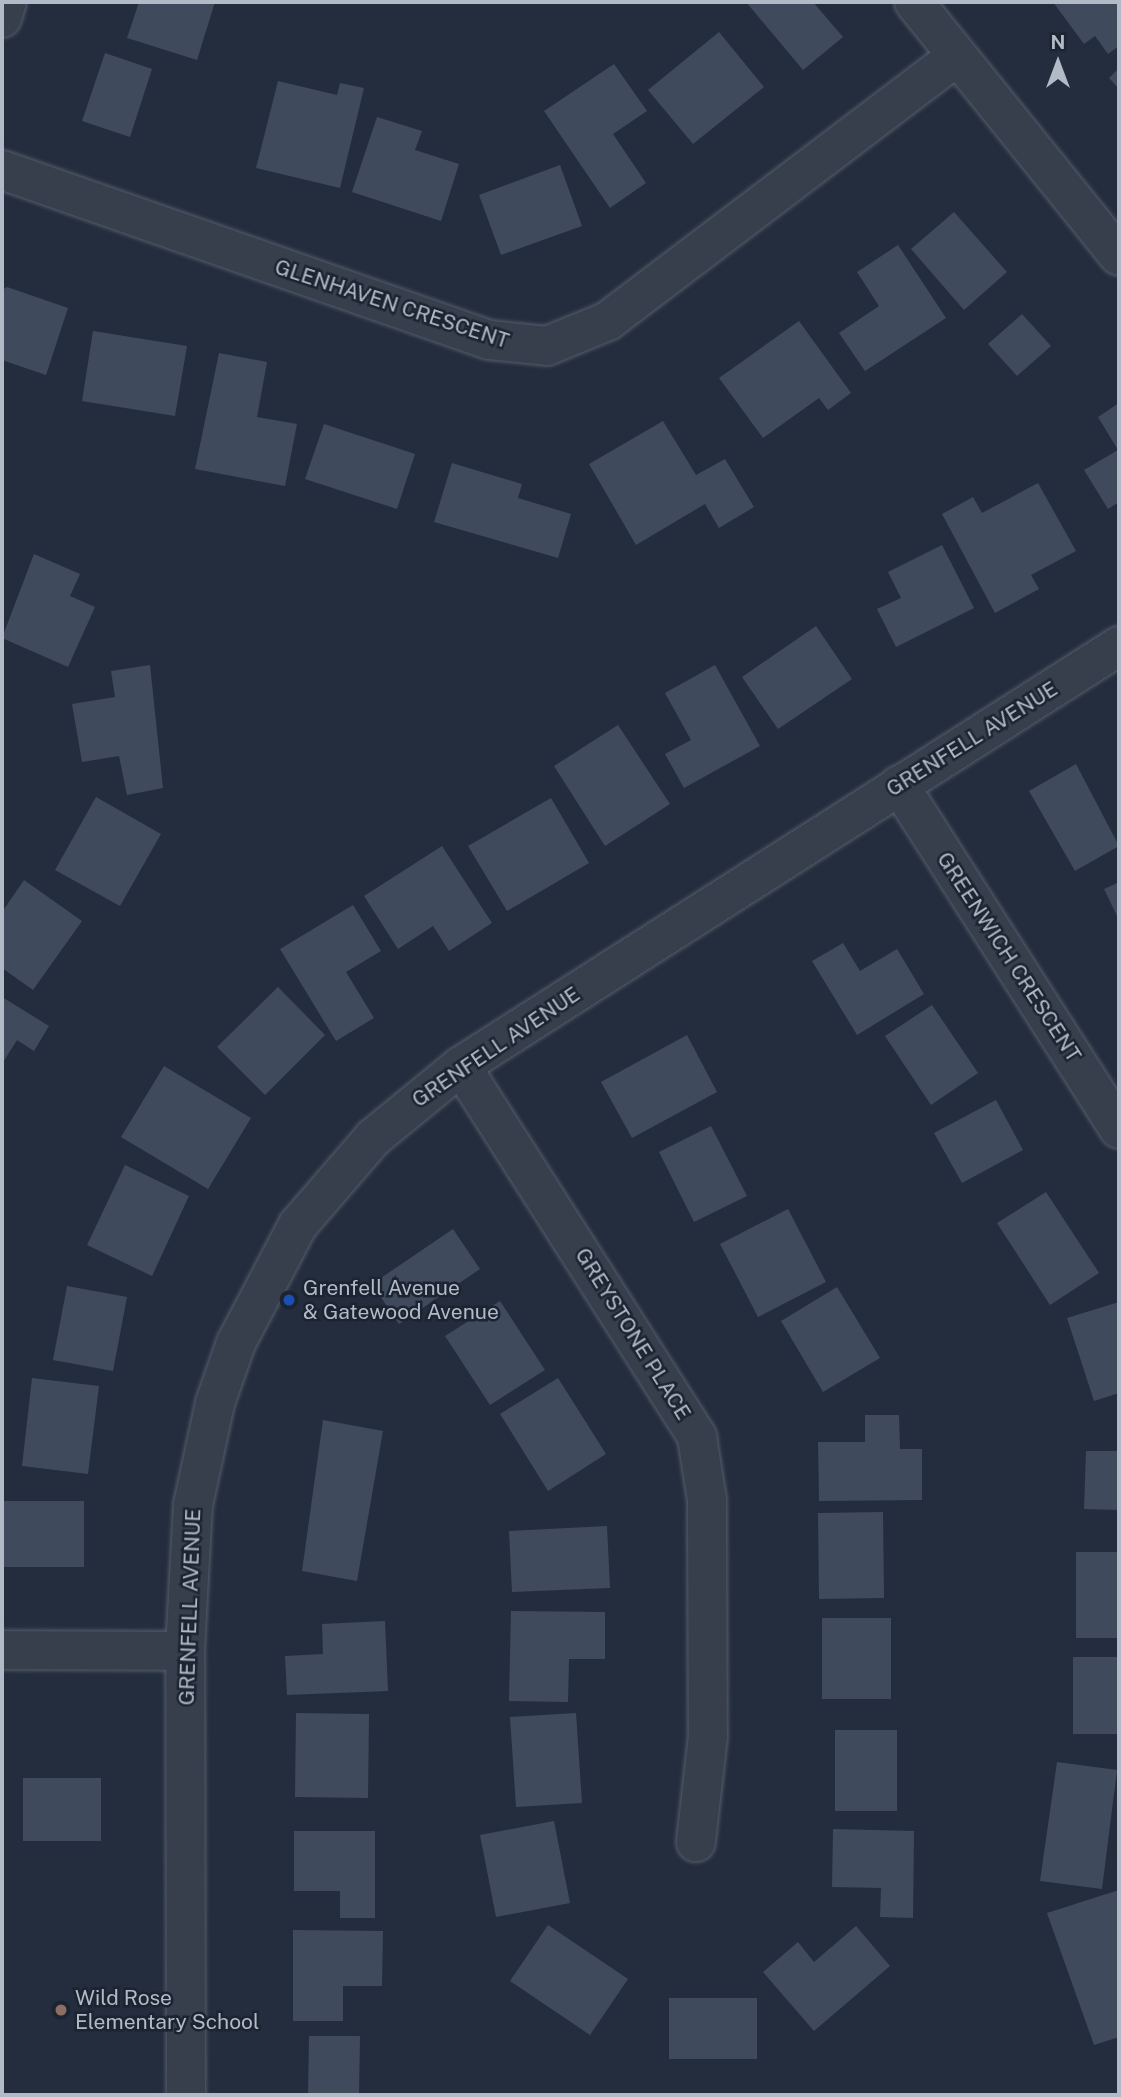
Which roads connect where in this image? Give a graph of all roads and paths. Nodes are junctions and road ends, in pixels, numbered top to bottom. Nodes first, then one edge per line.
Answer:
1 (7, 2) edge
2 (914, 2) edge
3 (2, 18) edge
4 (956, 57) junction
5 (2, 170) edge
6 (1119, 256) edge
7 (1119, 646) edge
8 (899, 785) junction
9 (461, 1066) junction
10 (1119, 1129) edge
11 (2, 1650) edge
12 (185, 1650) junction
13 (696, 1842) dead end
14 (187, 2095) edge

1 - 3 street
2 - 4 street
4 - 5 street, GLENHAVEN CRESCENT
4 - 6 street
7 - 8 street, GRENFELL AVENUE
8 - 9 street, GRENFELL AVENUE
8 - 10 street, GREENWICH CRESCENT
9 - 12 street, GRENFELL AVENUE
9 - 13 street, GREYSTONE PLACE
11 - 12 street
12 - 14 street, GRENFELL AVENUE

